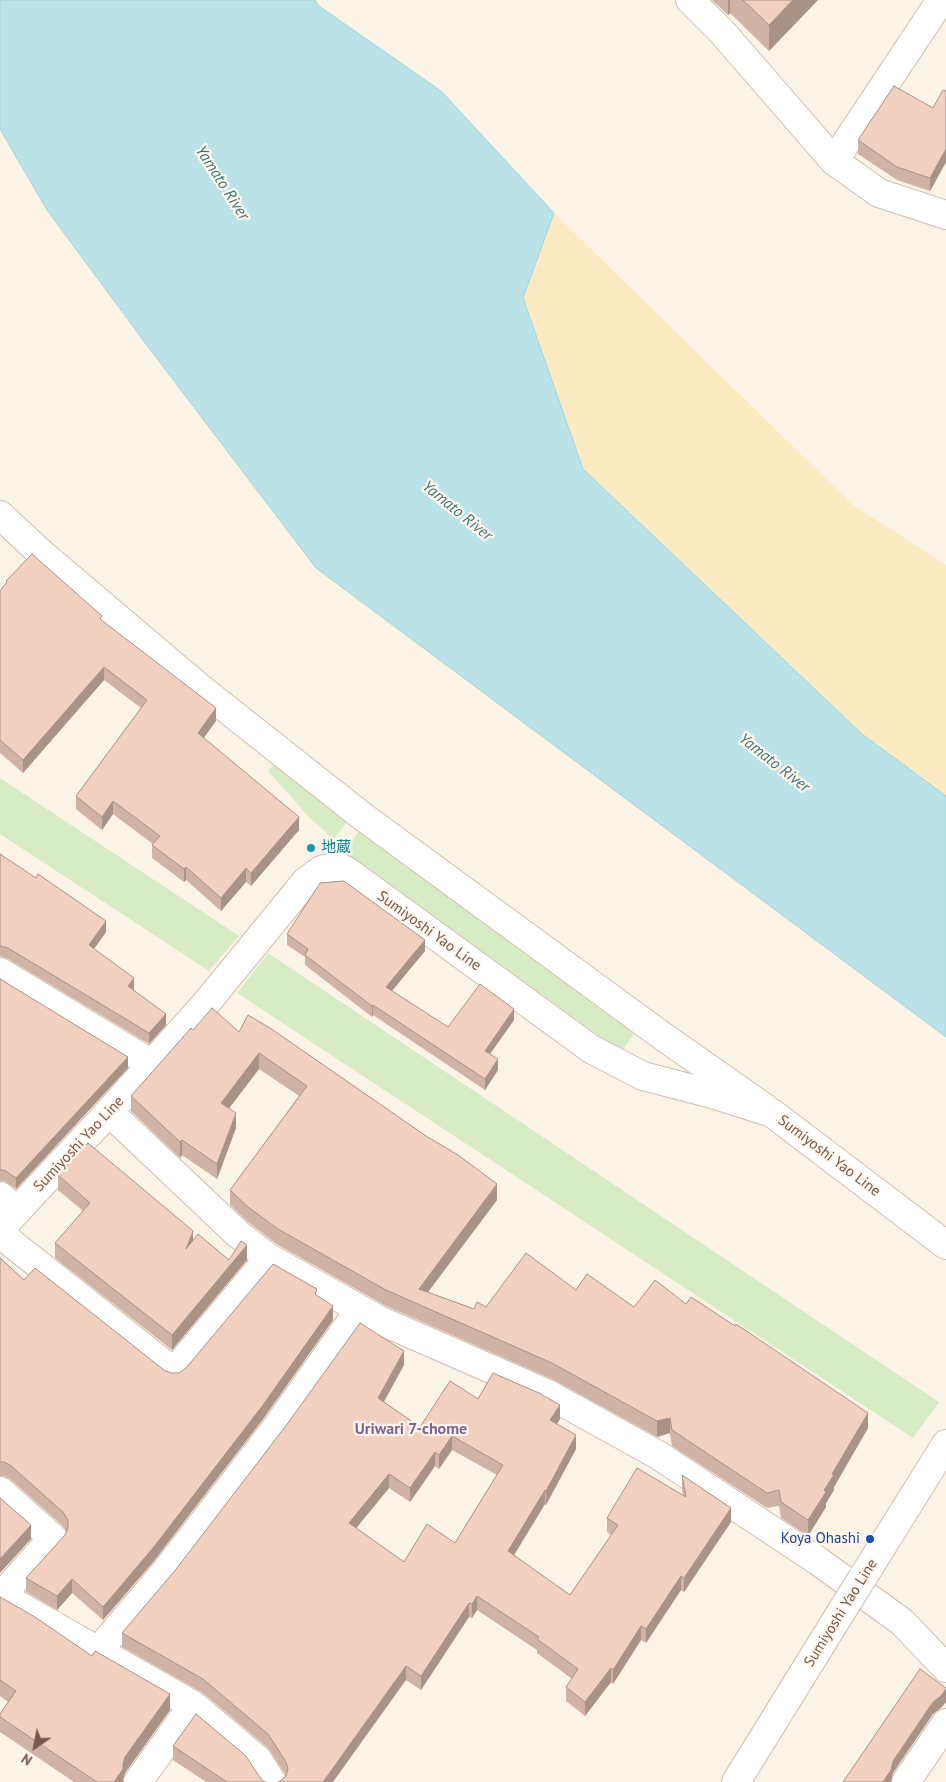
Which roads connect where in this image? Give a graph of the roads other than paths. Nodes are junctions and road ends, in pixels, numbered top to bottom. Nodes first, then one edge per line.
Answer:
1 (690, 0) edge
2 (941, 0) edge
3 (834, 161) junction
4 (946, 215) edge
5 (0, 515) edge
6 (0, 972) edge
7 (152, 1064) junction
8 (109, 1112) junction
9 (772, 1113) junction
10 (6, 1212) edge
11 (0, 1234) edge
12 (946, 1245) edge
13 (269, 1258) junction
14 (360, 1310) junction
15 (946, 1444) edge
16 (0, 1490) edge
17 (0, 1595) edge
18 (98, 1651) junction
19 (946, 1668) edge
20 (192, 1705) junction
21 (946, 1723) edge
22 (138, 1782) edge
23 (272, 1782) edge
24 (736, 1782) edge
25 (906, 1782) edge

1 - 3 street
2 - 3 street
3 - 4 street
5 - 9 street
6 - 7 street
7 - 8 street, Sumiyoshi Yao Line
7 - 9 street, Sumiyoshi Yao Line
8 - 10 street, Sumiyoshi Yao Line
8 - 13 street
9 - 12 street, Sumiyoshi Yao Line
11 - 13 street
13 - 14 street
14 - 18 street
14 - 19 street
15 - 24 street, Sumiyoshi Yao Line, bridge
16 - 17 street
17 - 18 street
18 - 20 street
20 - 22 street
20 - 23 street
21 - 25 street

